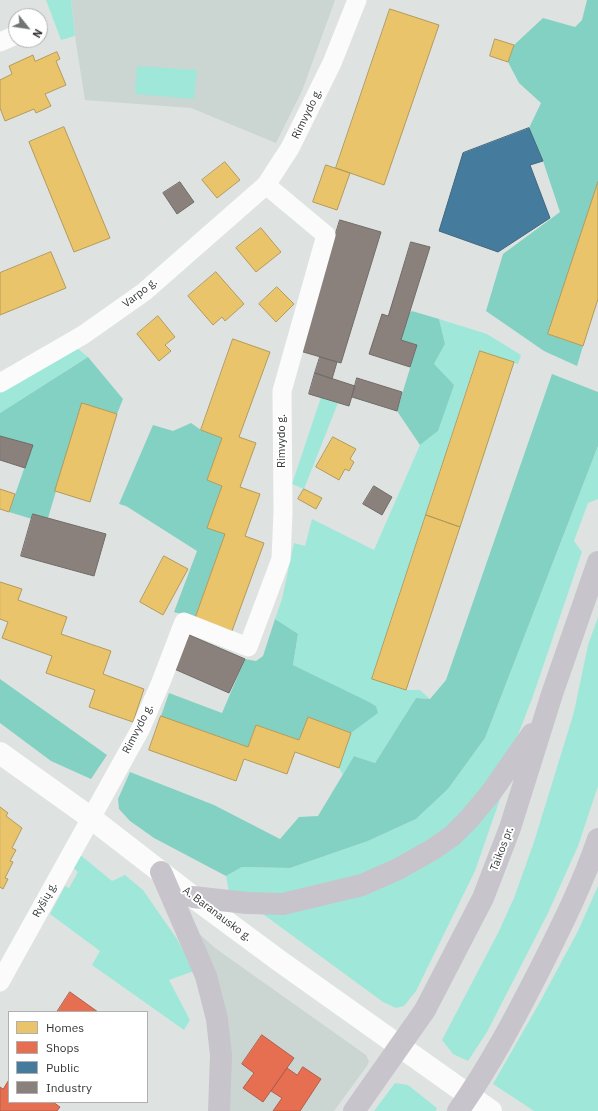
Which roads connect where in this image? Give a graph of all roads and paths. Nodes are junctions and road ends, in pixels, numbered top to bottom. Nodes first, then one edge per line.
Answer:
1 (357, 0) edge
2 (266, 185) junction
3 (0, 383) edge
4 (598, 562) edge
5 (546, 713) junction
6 (0, 753) edge
7 (91, 818) junction
8 (598, 839) edge
9 (161, 872) junction
10 (193, 897) junction
11 (0, 982) edge
12 (400, 1047) junction
13 (463, 1103) edge
14 (219, 1111) edge
15 (354, 1111) edge
16 (491, 1111) edge

1 - 2 street, Rimvydo g.
2 - 3 street, Varpo g.
2 - 7 street, Rimvydo g.
4 - 5 main road, Taikos pr.
5 - 10 main road
5 - 12 main road, Taikos pr.
6 - 7 street, A. Baranausko g.
7 - 9 street, A. Baranausko g.
7 - 11 street, Ryšių g.
8 - 13 main road
9 - 10 street, A. Baranausko g.
9 - 14 main road
10 - 12 street, A. Baranausko g.
12 - 13 street, A. Baranausko g.
12 - 15 main road, Taikos pr.
13 - 16 street, A. Baranausko g.

